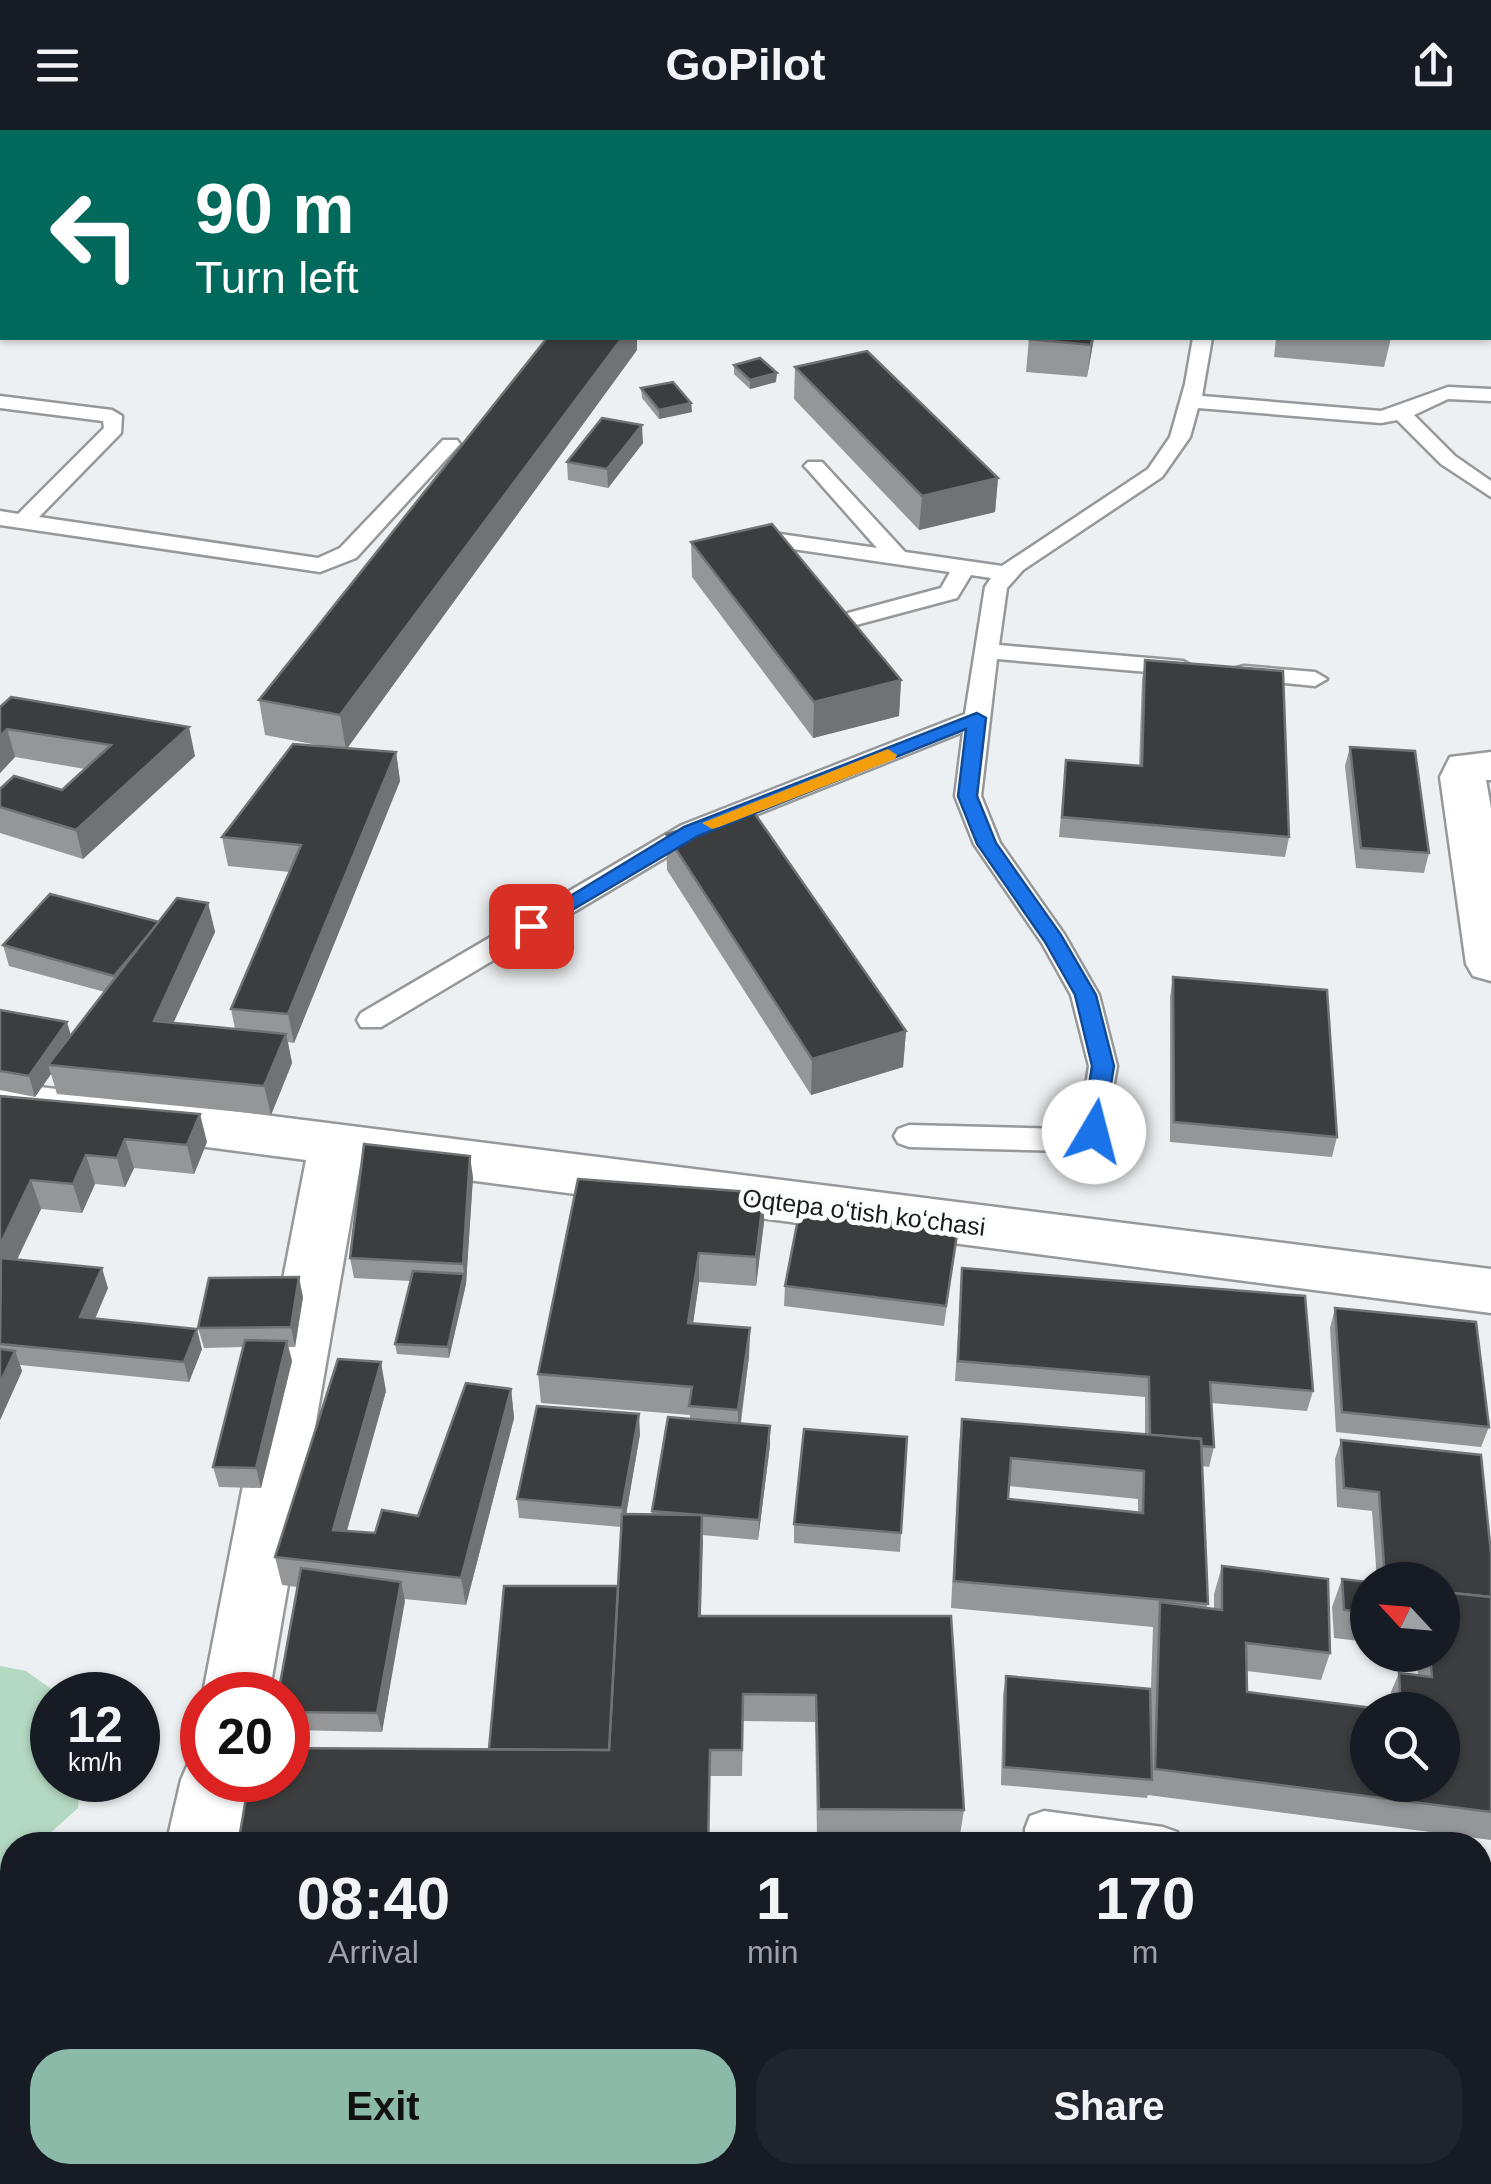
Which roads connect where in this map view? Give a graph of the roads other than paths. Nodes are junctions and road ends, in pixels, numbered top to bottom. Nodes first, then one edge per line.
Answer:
1 (1202, 340) edge
2 (1491, 395) edge
3 (1191, 401) junction
4 (0, 402) edge
5 (1404, 416) junction
6 (450, 444) dead end
7 (815, 466) dead end
8 (1491, 491) edge
9 (0, 518) edge
10 (23, 521) junction
11 (766, 539) edge
12 (898, 558) junction
13 (964, 568) junction
14 (1008, 574) junction
15 (856, 618) edge
16 (987, 651) junction
17 (1315, 680) dead end
18 (977, 718) junction
19 (1478, 767) edge
20 (1491, 964) edge
21 (371, 1020) dead end
22 (0, 1101) edge
23 (909, 1136) dead end
24 (336, 1146) junction
25 (1491, 1291) edge
26 (239, 1672) edge
27 (211, 1802) edge
28 (205, 1832) edge

1 - 3 lane
2 - 5 lane
3 - 5 lane
3 - 14 lane
4 - 10 lane
5 - 8 lane
6 - 10 lane
7 - 12 lane
9 - 10 lane
11 - 12 lane
12 - 13 lane
13 - 14 lane
13 - 15 lane
14 - 16 lane
16 - 17 lane
16 - 18 lane
18 - 21 lane
18 - 23 lane
19 - 20 street
22 - 24 street, Oqtepa oʻtish koʻchasi
24 - 25 street, Oqtepa oʻtish koʻchasi
24 - 26 street
27 - 28 street

